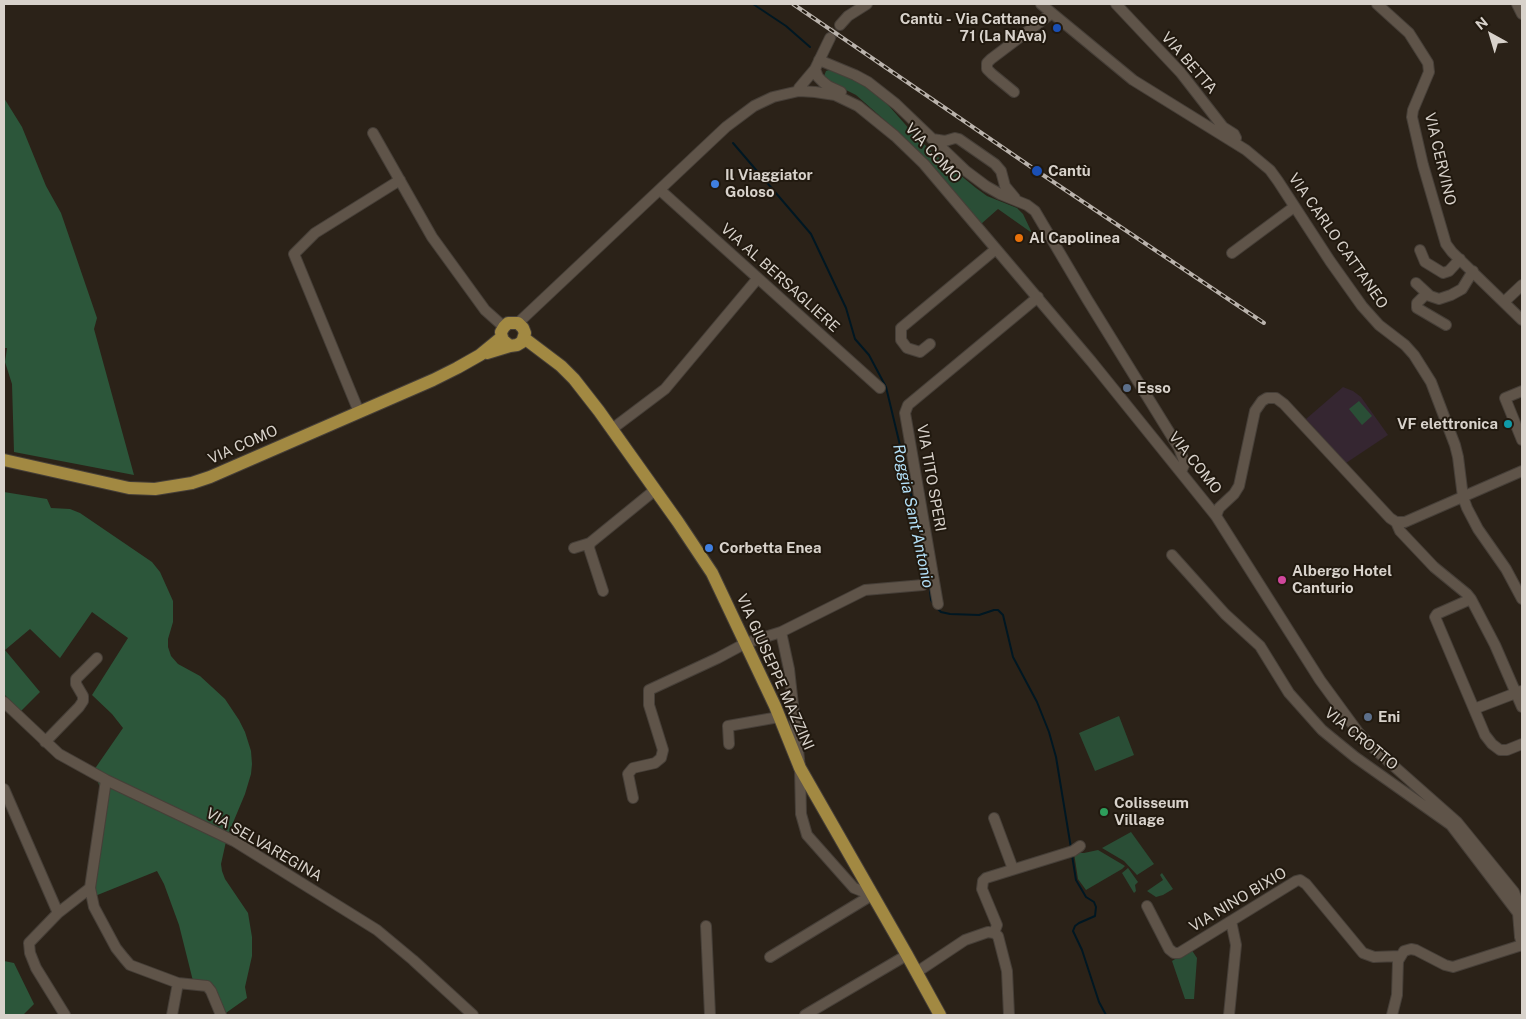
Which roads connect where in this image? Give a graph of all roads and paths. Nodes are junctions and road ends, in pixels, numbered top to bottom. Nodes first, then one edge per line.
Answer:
1 (867, 4) edge
2 (1042, 4) edge
3 (1116, 4) edge
4 (1377, 4) edge
5 (1517, 4) edge
6 (1052, 13) junction
7 (1522, 14) edge
8 (840, 25) tunnel mouth
9 (830, 38) tunnel mouth
10 (817, 65) junction
11 (803, 91) junction
12 (1014, 92) dead end
13 (858, 106) junction
14 (373, 133) dead end
15 (932, 139) junction
16 (1234, 142) junction
17 (400, 180) junction
18 (660, 190) junction
19 (1018, 201) junction
20 (1294, 207) junction
21 (996, 249) junction
22 (1420, 250) dead end
23 (1232, 253) dead end
24 (1460, 259) junction
25 (1473, 271) junction
26 (758, 278) junction
27 (1416, 283) dead end
28 (1522, 285) edge
29 (1427, 293) junction
30 (1038, 297) junction
31 (1504, 302) junction
32 (1522, 320) edge
33 (1446, 325) dead end
34 (514, 336) junction
35 (930, 344) dead end
36 (880, 388) dead end
37 (1522, 391) edge
38 (359, 412) junction
39 (612, 429) junction
40 (1522, 440) edge
41 (4, 460) edge
42 (1522, 471) edge
43 (1181, 472) junction
44 (655, 490) junction
45 (1463, 497) junction
46 (1229, 498) junction
47 (1204, 500) junction
48 (1216, 516) junction
49 (1396, 522) junction
50 (590, 543) junction
51 (574, 548) dead end
52 (1172, 555) dead end
53 (923, 585) dead end
54 (603, 591) dead end
55 (1471, 599) junction
56 (1522, 599) edge
57 (938, 604) dead end
58 (781, 632) junction
59 (746, 642) junction
60 (97, 658) dead end
61 (1519, 692) edge
62 (4, 702) edge
63 (792, 703) junction
64 (1522, 707) edge
65 (1474, 709) junction
66 (777, 712) junction
67 (45, 742) junction
68 (729, 744) dead end
69 (1522, 744) edge
70 (800, 768) junction
71 (106, 780) junction
72 (4, 789) edge
73 (633, 798) dead end
74 (994, 818) dead end
75 (1074, 850) dead end
76 (1014, 869) junction
77 (90, 888) junction
78 (872, 895) junction
79 (1518, 895) edge
80 (1147, 906) dead end
81 (1522, 906) edge
82 (58, 914) junction
83 (1231, 921) junction
84 (706, 926) dead end
85 (994, 933) junction
86 (1522, 944) edge
87 (907, 955) junction
88 (1400, 956) junction
89 (770, 957) dead end
90 (917, 972) junction
91 (178, 983) junction
92 (65, 1015) edge
93 (172, 1015) edge
94 (221, 1015) edge
95 (473, 1015) edge
96 (710, 1015) edge
97 (805, 1015) edge
98 (940, 1015) edge
99 (1009, 1015) edge
100 (1230, 1015) edge
101 (1392, 1015) edge

1 - 8 street
2 - 6 street, VIA CARLO CATTANEO
3 - 16 street, VIA BETTA
4 - 24 street, VIA CERVINO
5 - 7 street
6 - 12 street
6 - 16 street, VIA CARLO CATTANEO
9 - 10 street
10 - 11 street
10 - 13 street
10 - 15 street
11 - 13 street, VIA COMO
11 - 18 street, VIA COMO
13 - 21 street, VIA COMO
14 - 17 street
15 - 19 street
15 - 19 street
16 - 20 street, VIA CARLO CATTANEO
17 - 34 street
17 - 38 street
18 - 26 street, VIA AL BERSAGLIERE
18 - 34 street, VIA COMO
19 - 43 street
20 - 23 street
20 - 45 street, VIA CARLO CATTANEO
21 - 30 street, VIA COMO
21 - 35 street
22 - 24 street
24 - 25 street, VIA CERVINO
25 - 29 street
25 - 31 street, VIA CERVINO
26 - 36 street, VIA AL BERSAGLIERE
26 - 39 street
27 - 29 street
28 - 31 street
29 - 33 street
30 - 43 street, VIA COMO
30 - 57 street, VIA TITO SPERI
31 - 32 street, VIA CERVINO
34 - 38 main road, VIA COMO
34 - 39 main road, VIA GIUSEPPE MAZZINI
37 - 40 street
38 - 41 main road, VIA COMO
39 - 44 main road, VIA GIUSEPPE MAZZINI
42 - 45 street
43 - 47 street, VIA COMO
44 - 50 street
44 - 59 main road, VIA GIUSEPPE MAZZINI
45 - 49 street
45 - 56 street, VIA CARLO CATTANEO
46 - 47 street
46 - 48 street
46 - 49 street
47 - 48 street, VIA COMO
48 - 79 street, VIA COMO
49 - 55 street
50 - 51 street
50 - 54 street
52 - 86 street, VIA CROTTO
53 - 58 street
55 - 61 street
55 - 65 street
58 - 59 street
58 - 63 street
59 - 66 main road, VIA GIUSEPPE MAZZINI
59 - 73 street
60 - 67 street
61 - 64 street
61 - 65 street
62 - 67 street, VIA SELVAREGINA
63 - 66 street
63 - 70 street
65 - 69 street
66 - 68 street
66 - 70 main road, VIA GIUSEPPE MAZZINI
67 - 71 street, VIA SELVAREGINA
70 - 78 main road, VIA GIUSEPPE MAZZINI
70 - 78 street
71 - 77 street
71 - 95 street, VIA SELVAREGINA
72 - 82 street
74 - 76 street
75 - 76 street
76 - 85 street
77 - 82 street
77 - 91 street
78 - 87 main road, VIA GIUSEPPE MAZZINI
78 - 89 street
79 - 81 street, VIA COMO
80 - 83 street, VIA NINO BIXIO
82 - 92 street
83 - 88 street, VIA NINO BIXIO
83 - 100 street
84 - 96 street
85 - 90 street
85 - 99 street
86 - 88 street
87 - 90 main road, VIA GIUSEPPE MAZZINI
87 - 97 street
88 - 101 street
90 - 98 main road, VIA GIUSEPPE MAZZINI
91 - 93 street
91 - 94 street

